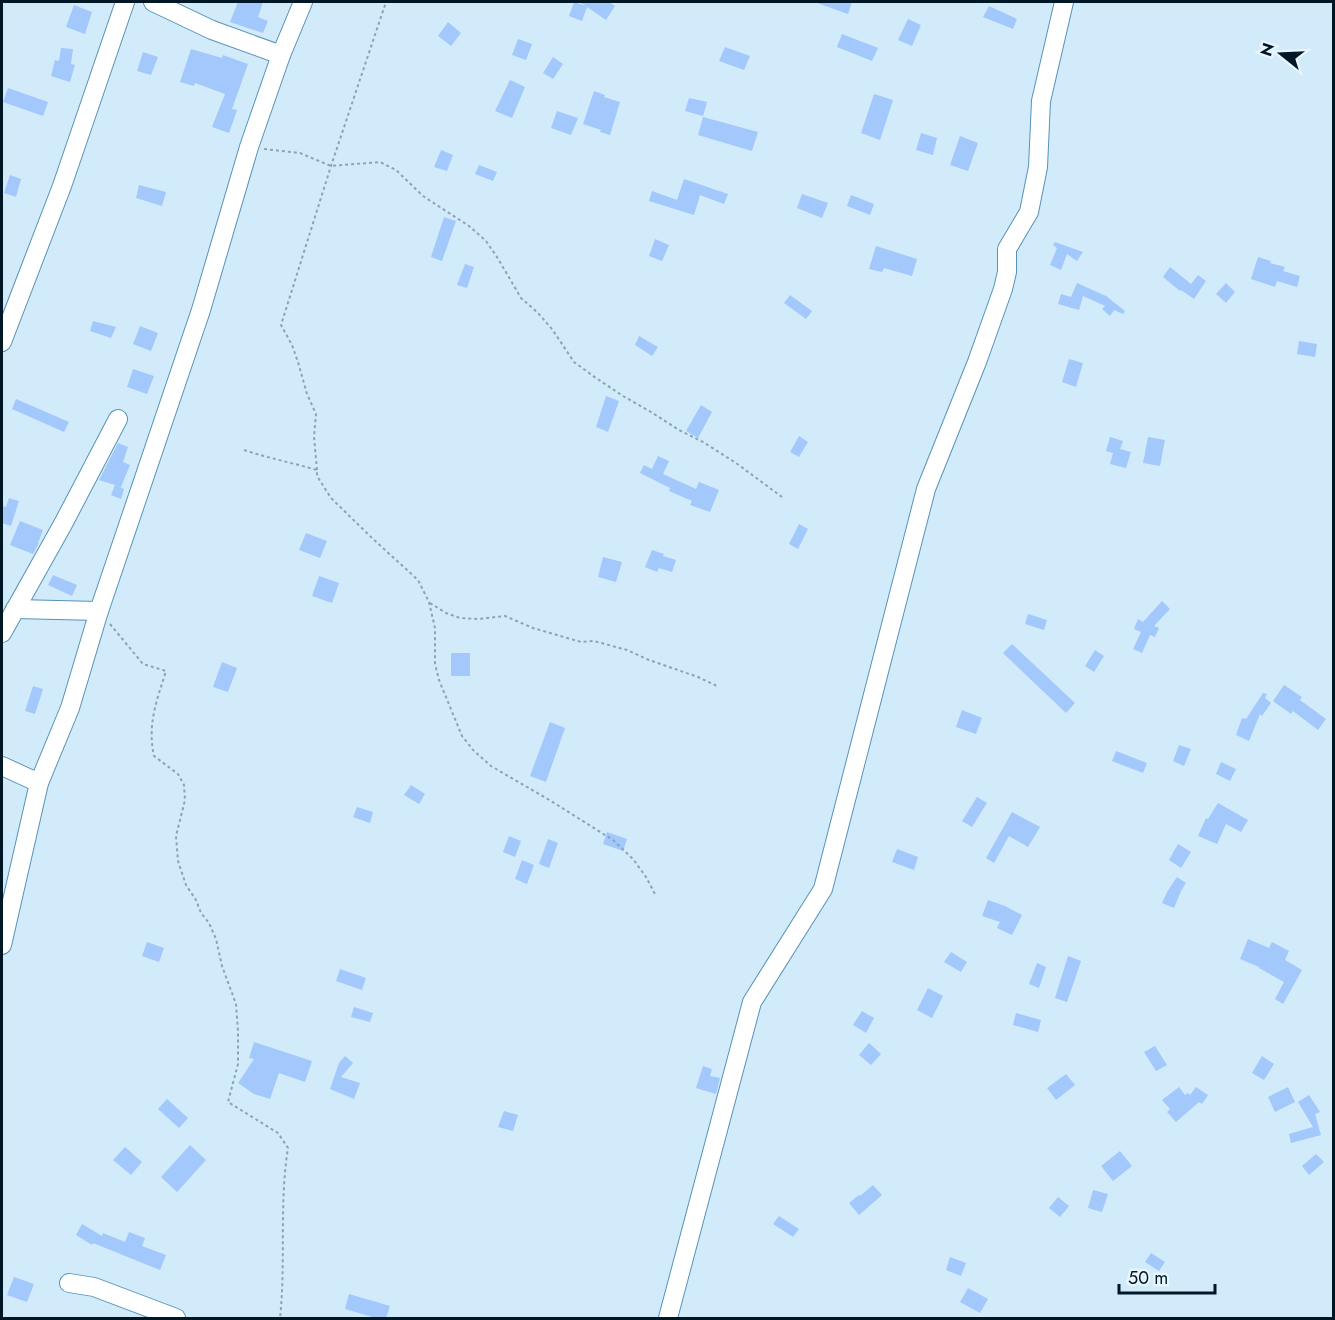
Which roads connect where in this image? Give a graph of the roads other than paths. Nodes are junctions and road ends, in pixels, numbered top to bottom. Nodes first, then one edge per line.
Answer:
1 (125, 2) edge
2 (153, 2) edge
3 (303, 2) edge
4 (1064, 2) edge
5 (281, 55) junction
6 (2, 342) edge
7 (118, 419) dead end
8 (15, 609) junction
9 (99, 611) junction
10 (2, 630) edge
11 (2, 766) edge
12 (39, 783) junction
13 (2, 945) edge
14 (69, 1283) dead end
15 (176, 1318) edge
16 (668, 1318) edge

1 - 6 street
2 - 5 street
3 - 5 street
4 - 16 street
5 - 9 street
7 - 8 street
8 - 9 street
8 - 10 street
9 - 12 street
11 - 12 street
12 - 13 street
14 - 15 street

